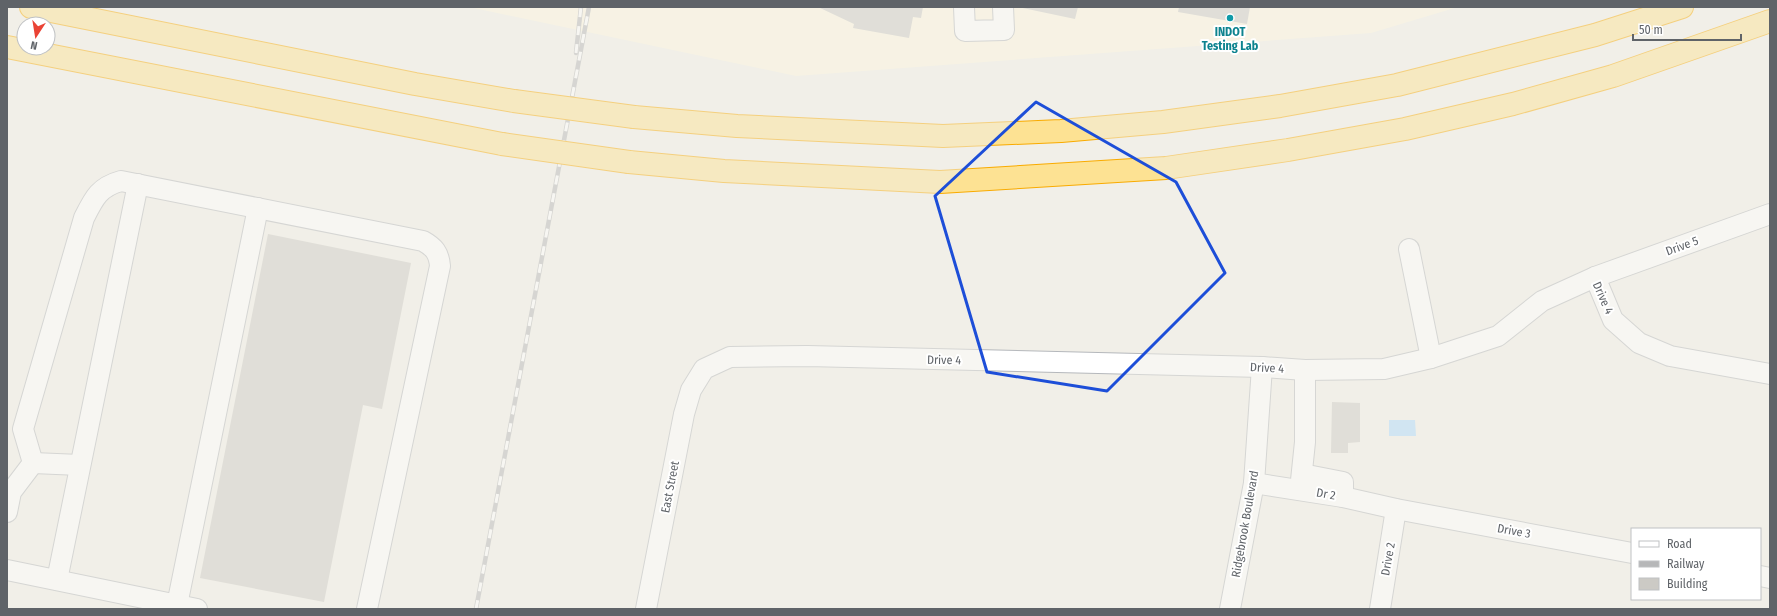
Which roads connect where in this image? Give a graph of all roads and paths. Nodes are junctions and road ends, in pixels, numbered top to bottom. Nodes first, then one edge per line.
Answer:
1 (31, 7) edge
2 (964, 7) edge
3 (1003, 7) edge
4 (1682, 7) edge
5 (1770, 21) edge
6 (7, 47) edge
7 (138, 184) junction
8 (258, 208) junction
9 (1770, 214) edge
10 (1409, 249) dead end
11 (1595, 277) junction
12 (1431, 358) junction
13 (1262, 368) junction
14 (704, 369) joint
15 (1305, 370) junction
16 (1770, 374) edge
17 (34, 462) junction
18 (80, 465) junction
19 (1301, 482) junction
20 (1254, 483) junction
21 (1396, 509) junction
22 (7, 512) edge
23 (1631, 552) edge
24 (7, 570) edge
25 (57, 580) junction
26 (177, 605) junction
27 (197, 609) edge
28 (368, 609) edge
29 (646, 609) edge
30 (1230, 609) edge
31 (1380, 609) edge

1 - 4 highway, bridge
2 - 3 street
5 - 6 highway, bridge
7 - 8 street
7 - 17 street
7 - 18 street
8 - 26 street
8 - 28 street
9 - 11 street, Drive 5
10 - 12 street
11 - 12 street, Drive 4
11 - 16 street, Drive 4
12 - 15 street, Drive 4
13 - 14 street, Drive 4
13 - 15 street, Drive 4
13 - 20 street, Ridgebrook Boulevard
14 - 29 street, East Street
15 - 19 street
17 - 18 street
17 - 22 street
18 - 25 street
19 - 20 street, Dr 2
19 - 21 street, Dr 2
20 - 30 street, Ridgebrook Boulevard
21 - 23 street, Drive 3
21 - 31 street, Drive 2
24 - 25 street
25 - 26 street
26 - 27 street

